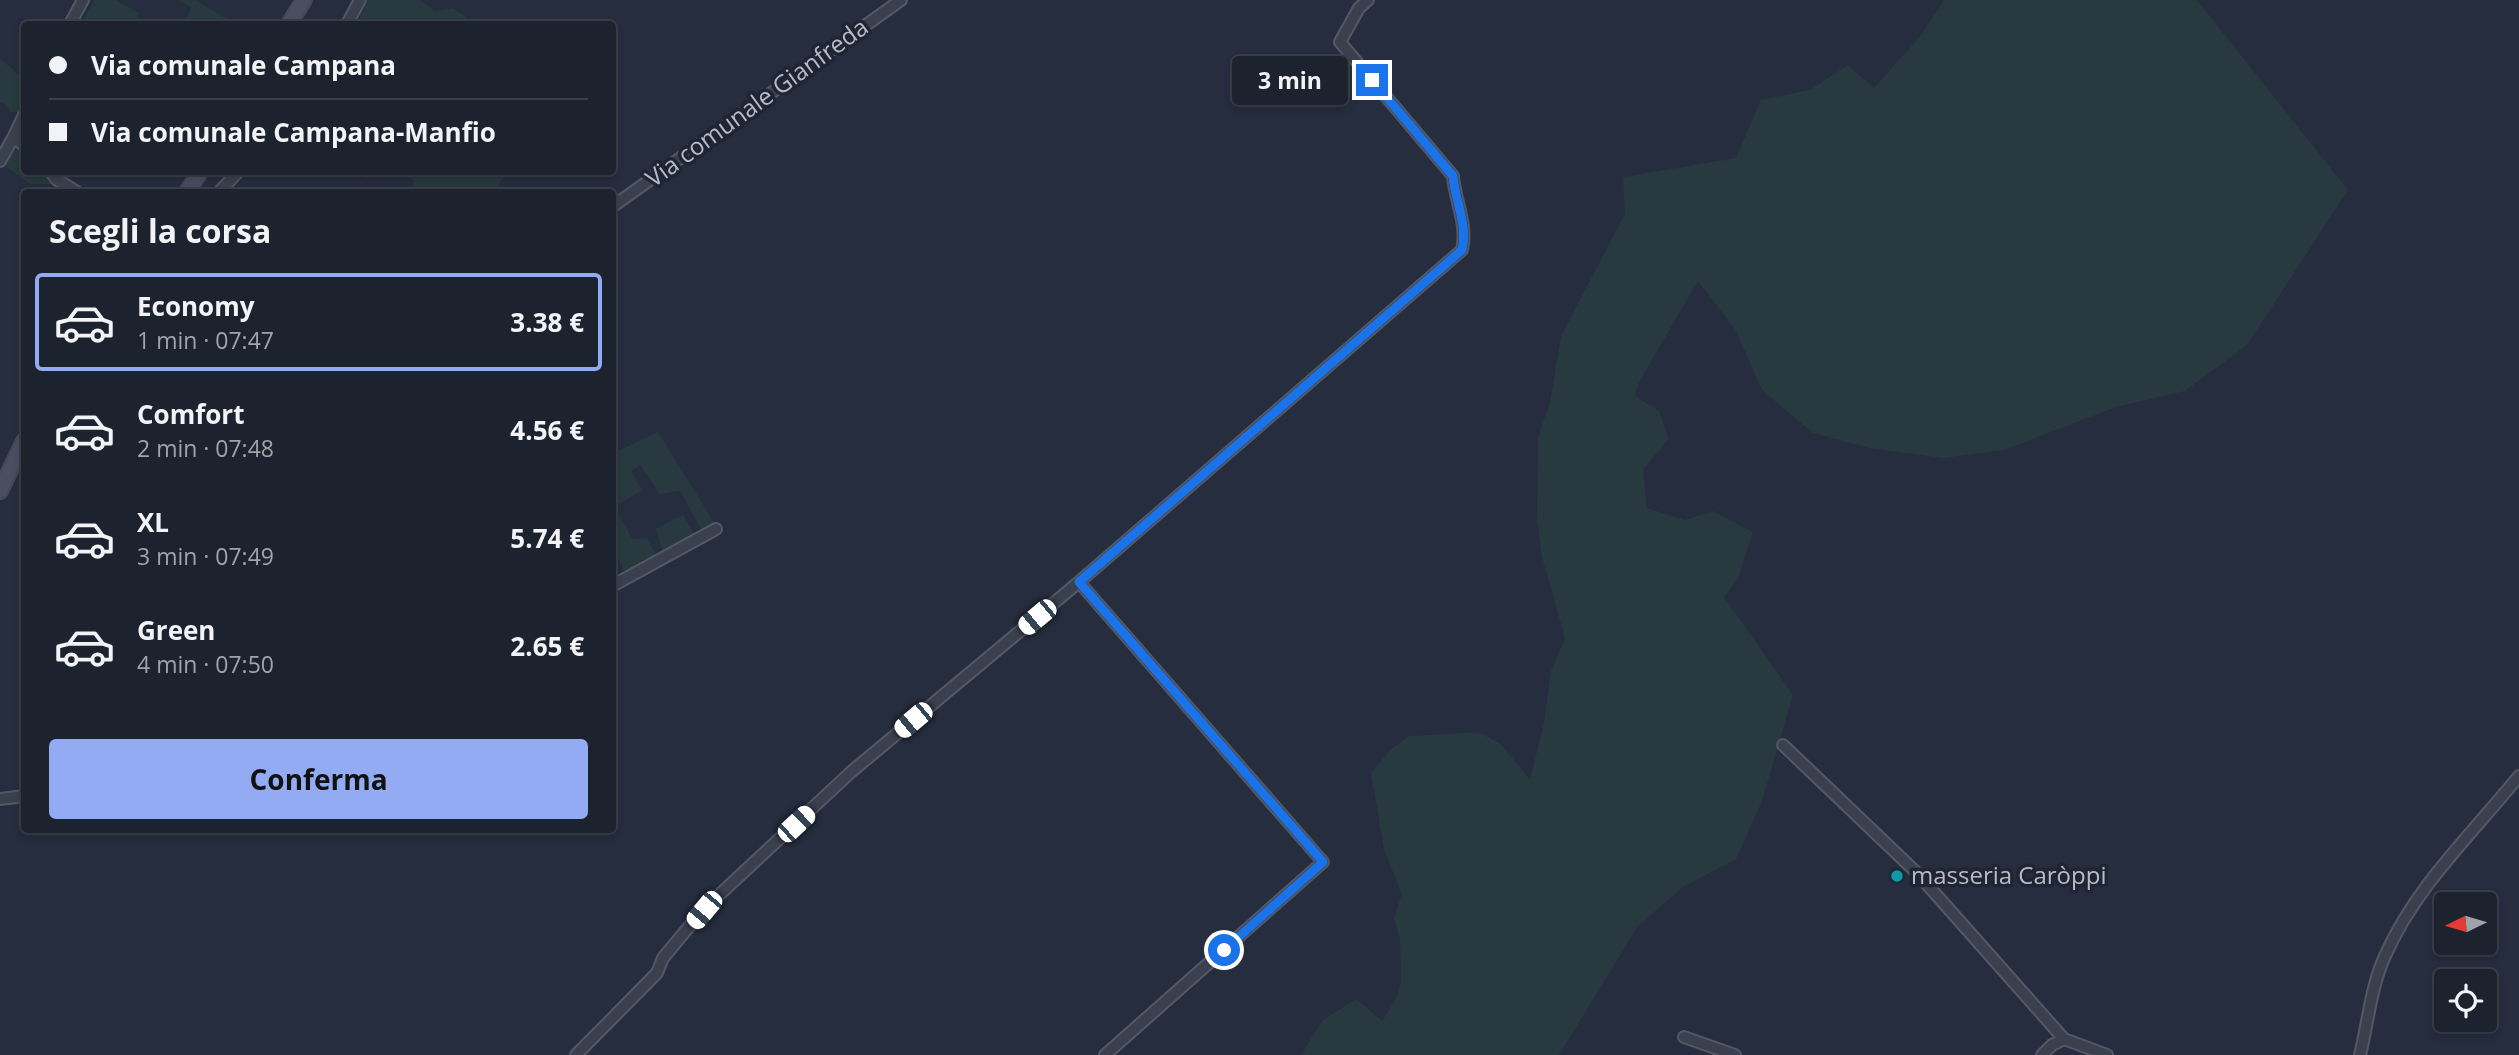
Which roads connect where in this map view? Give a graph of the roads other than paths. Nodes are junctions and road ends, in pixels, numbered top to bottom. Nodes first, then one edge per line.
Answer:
1 (83, 0) edge
2 (304, 0) edge
3 (360, 0) edge
4 (901, 0) edge
5 (1368, 0) edge
6 (72, 21) edge
7 (291, 21) edge
8 (348, 21) edge
9 (21, 121) edge
10 (13, 138) junction
11 (21, 143) edge
12 (0, 161) edge
13 (53, 175) edge
14 (235, 175) edge
15 (72, 189) edge
16 (222, 189) edge
17 (616, 204) edge
18 (21, 447) edge
19 (0, 491) edge
20 (716, 529) dead end
21 (1079, 582) junction
22 (616, 584) edge
23 (1783, 745) dead end
24 (2519, 776) edge
25 (21, 796) edge
26 (0, 799) edge
27 (1684, 1037) dead end
28 (2064, 1040) junction
29 (576, 1055) edge
30 (1105, 1055) edge
31 (1735, 1055) edge
32 (2042, 1055) edge
33 (2107, 1055) edge
34 (2360, 1055) edge

1 - 6 street
2 - 7 street
3 - 8 street
4 - 17 street, Via comunale Gianfreda
5 - 21 street
9 - 10 street
10 - 11 street
10 - 12 street
13 - 15 street
14 - 16 street
18 - 19 street
20 - 22 street
21 - 29 street
21 - 30 street
23 - 28 street
24 - 34 street
25 - 26 street
27 - 31 street
28 - 32 street
28 - 33 street

